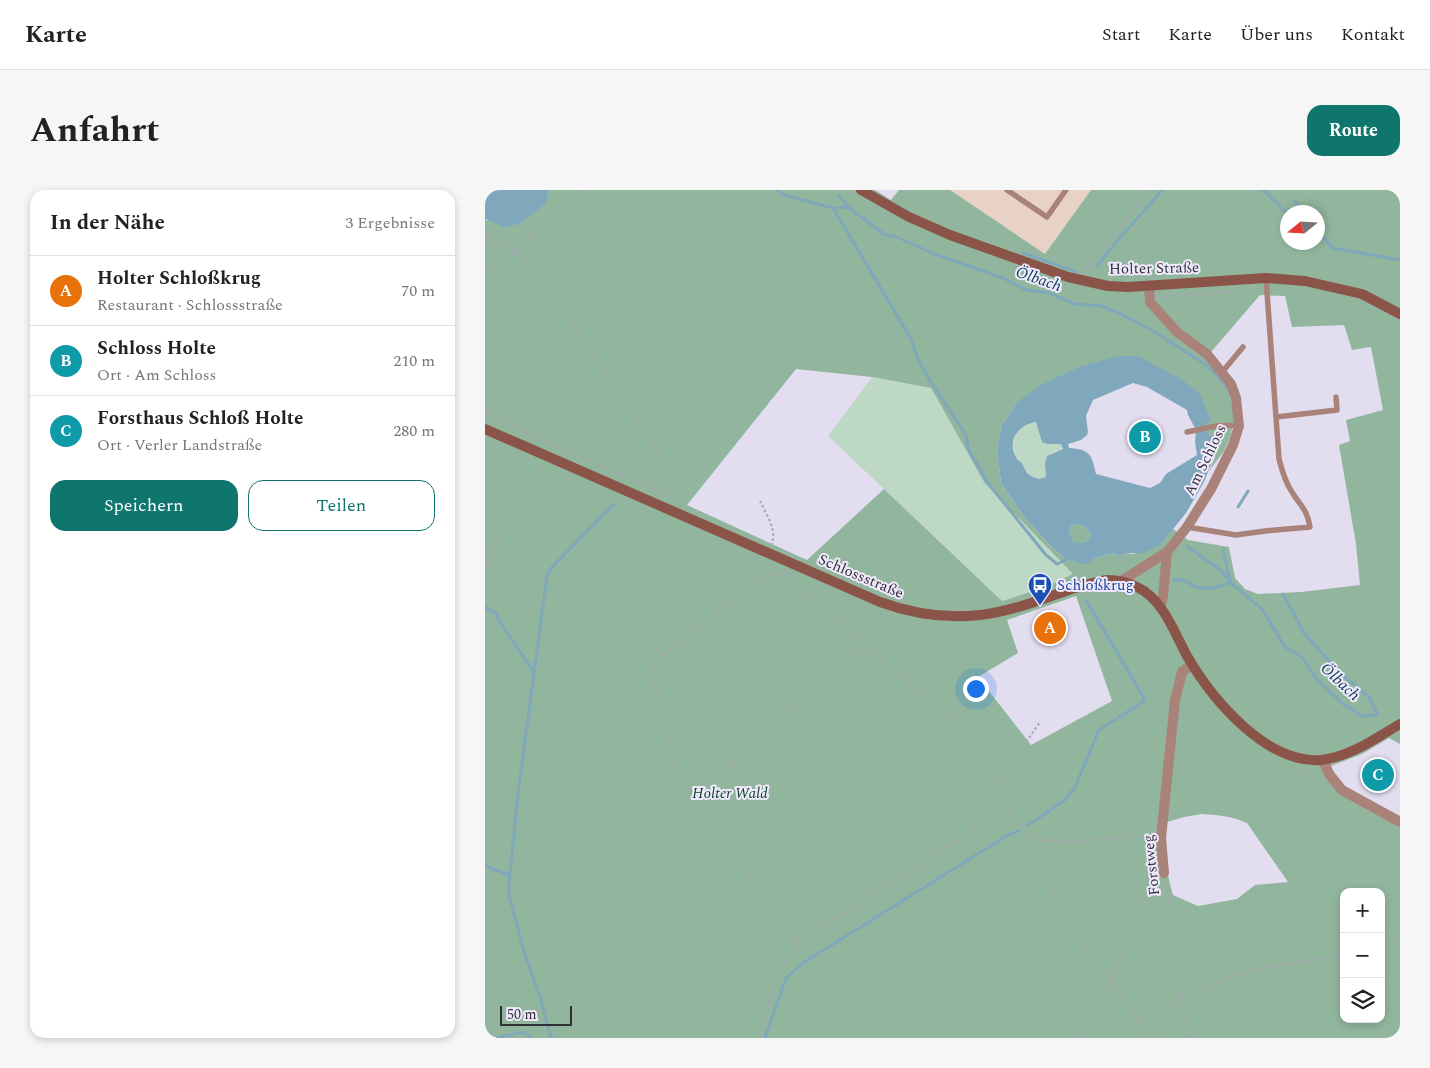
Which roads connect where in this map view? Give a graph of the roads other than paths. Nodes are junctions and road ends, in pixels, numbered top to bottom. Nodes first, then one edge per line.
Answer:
1 (861, 190) edge
2 (1007, 190) edge
3 (1066, 190) edge
4 (1267, 278) junction
5 (1149, 286) junction
6 (1400, 314) edge
7 (1243, 347) dead end
8 (1223, 371) junction
9 (1336, 397) dead end
10 (1276, 417) junction
11 (1239, 426) junction
12 (485, 429) edge
13 (1187, 432) dead end
14 (1187, 527) junction
15 (1167, 552) junction
16 (1121, 581) junction
17 (1161, 607) junction
18 (1192, 664) junction
19 (1400, 724) edge
20 (1323, 760) junction
21 (1400, 822) edge
22 (1164, 873) road end

1 - 5 main road, Holter Straße
2 - 3 lane
4 - 5 main road, Holter Straße
4 - 6 main road, Holter Straße
4 - 10 lane
5 - 8 street, Am Schloss
7 - 8 lane
8 - 11 street, Am Schloss
9 - 10 lane
10 - 14 lane
11 - 13 lane
11 - 14 street, Am Schloss
12 - 16 main road, Schlossstraße
14 - 15 street, Am Schloss
15 - 16 street, Am Schloss
15 - 17 street
16 - 17 main road, Schlossstraße
17 - 18 main road, Schlossstraße
18 - 20 main road, Schlossstraße
18 - 22 street, Forstweg
19 - 20 main road, Schlossstraße
20 - 21 street

